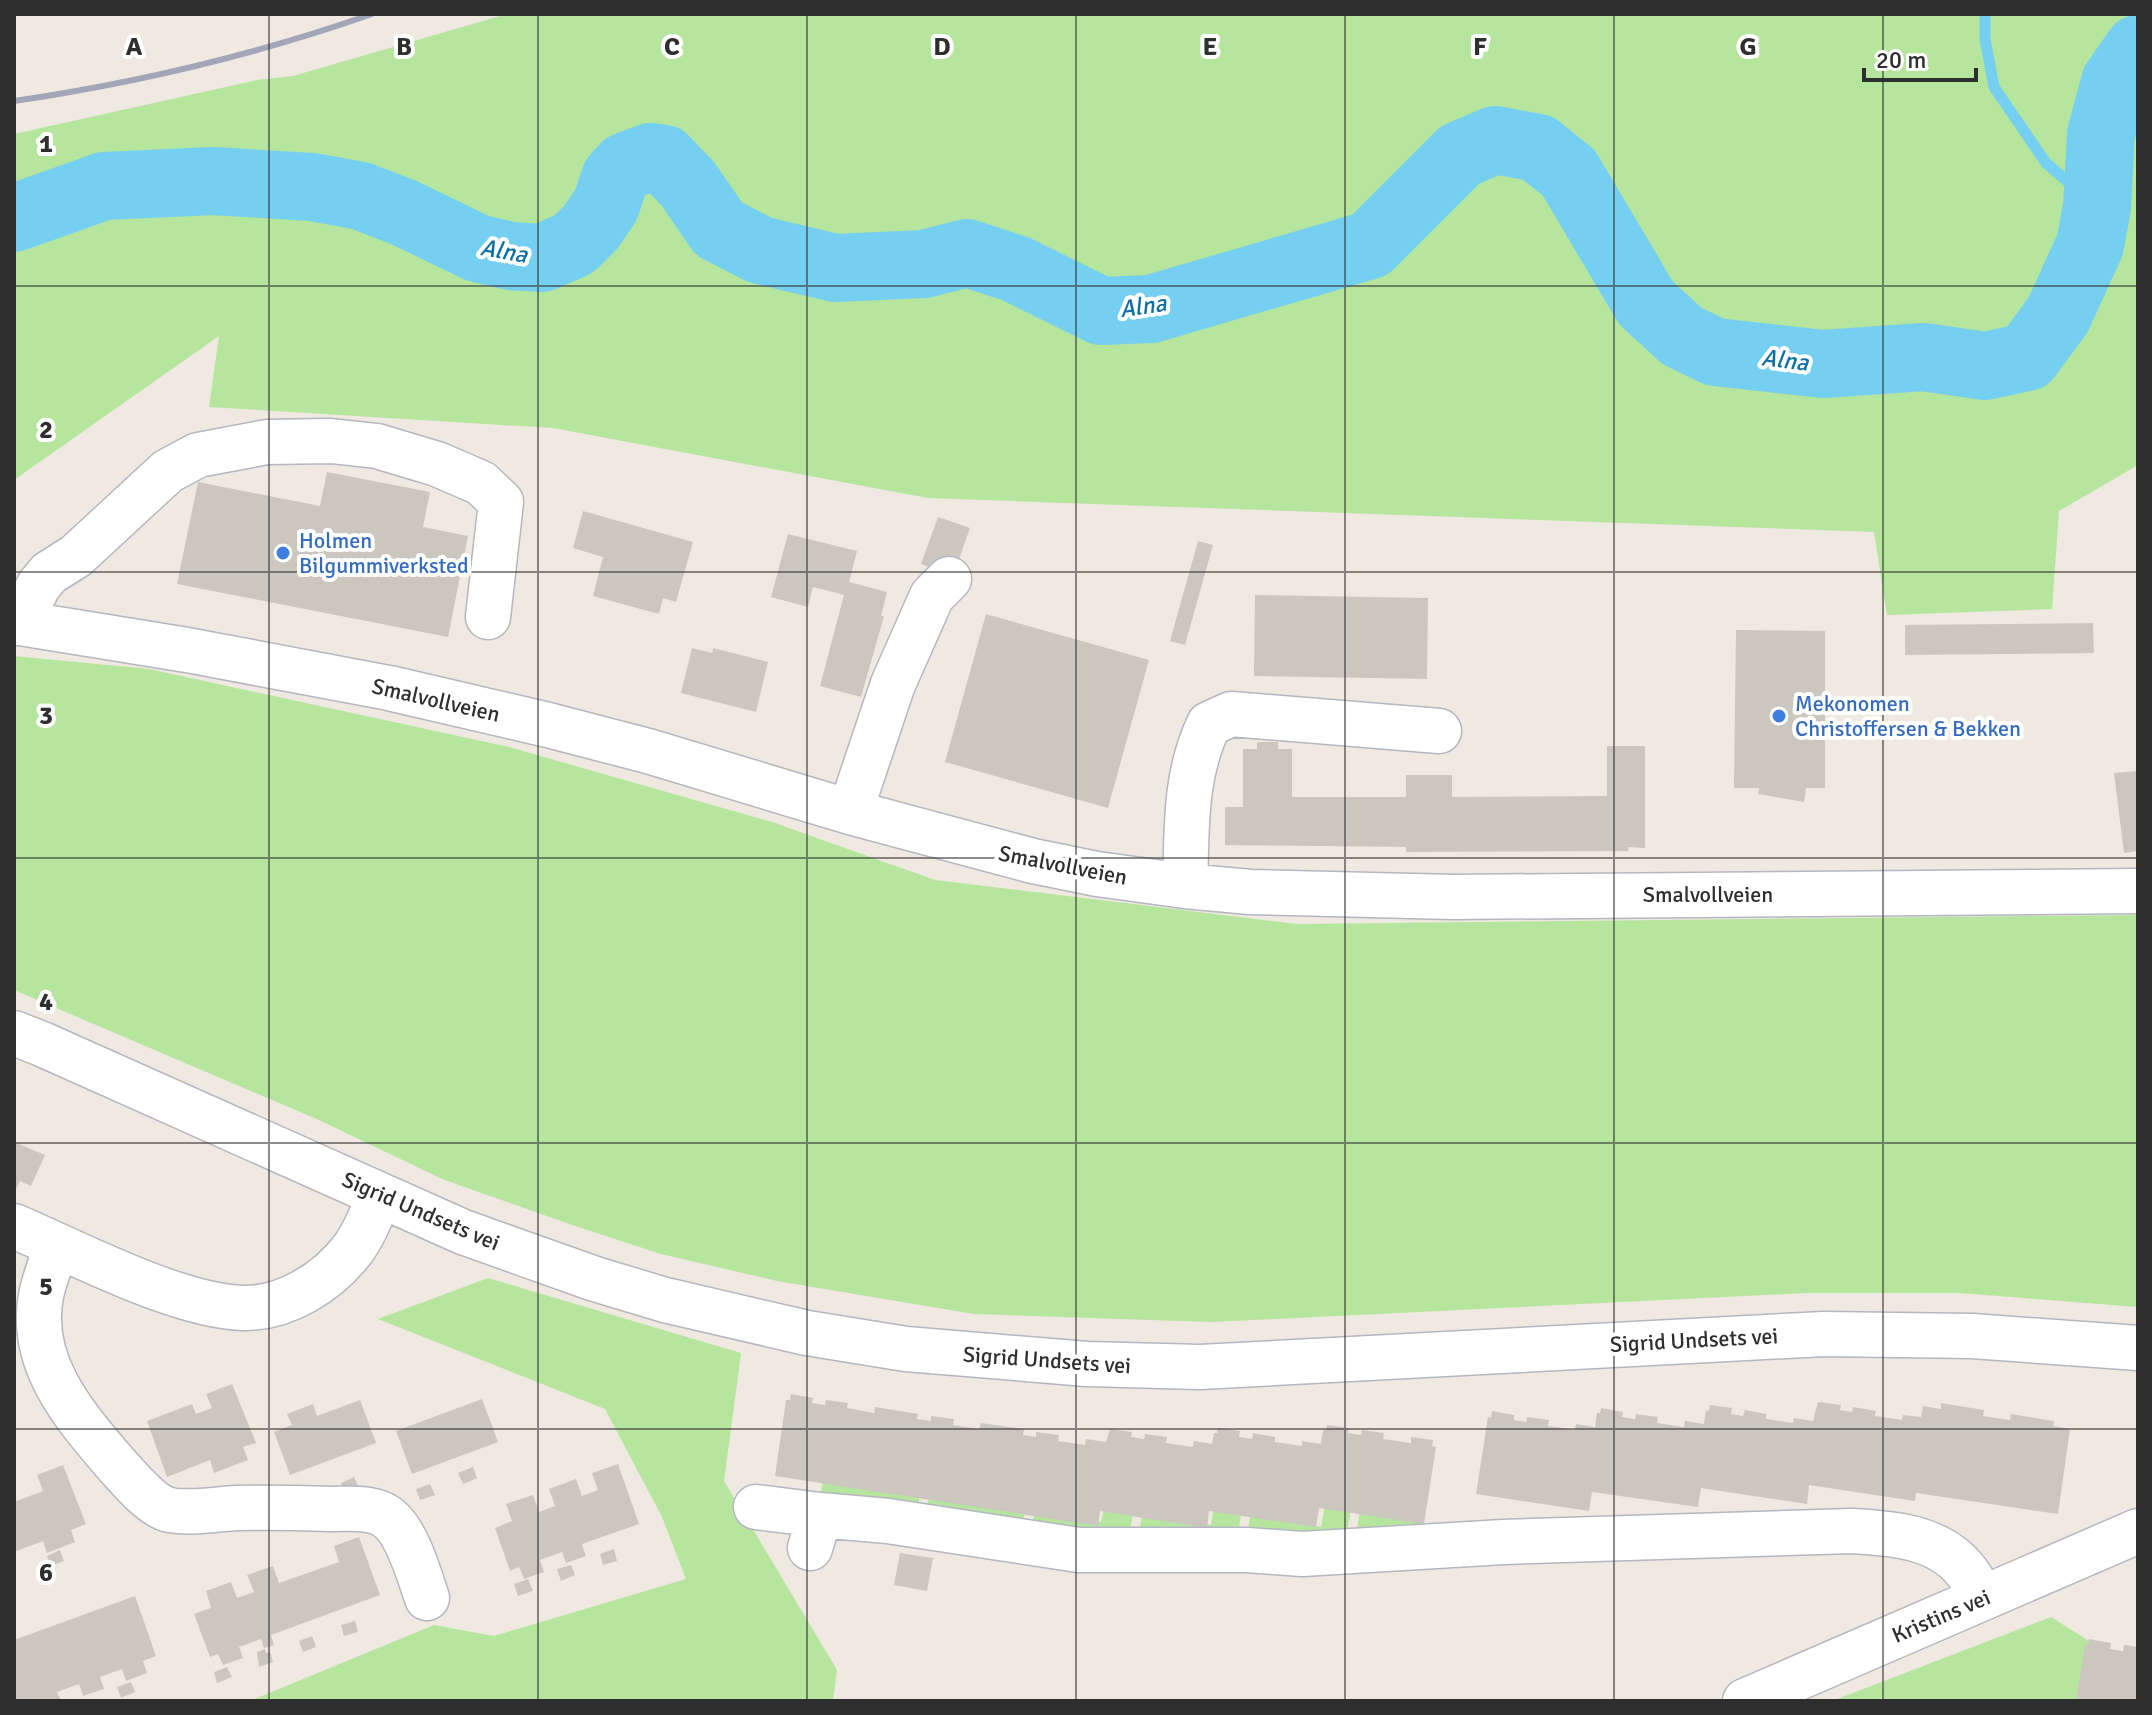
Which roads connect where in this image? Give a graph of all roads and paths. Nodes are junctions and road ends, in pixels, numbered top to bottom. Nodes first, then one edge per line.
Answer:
1 (949, 579) dead end
2 (488, 617) dead end
3 (17, 622) edge
4 (1439, 731) dead end
5 (850, 812) junction
6 (1185, 886) junction
7 (2138, 891) edge
8 (14, 1033) edge
9 (380, 1195) junction
10 (14, 1226) edge
11 (57, 1245) junction
12 (2138, 1348) edge
13 (756, 1507) dead end
14 (2138, 1531) edge
15 (427, 1598) dead end
16 (1982, 1598) junction
17 (1750, 1700) edge

1 - 5 street
2 - 3 street
3 - 5 street, Smalvollveien
4 - 6 street
5 - 6 street, Smalvollveien
6 - 7 street, Smalvollveien
8 - 9 street, Sigrid Undsets vei
9 - 11 street
9 - 12 street, Sigrid Undsets vei
10 - 11 street
11 - 15 street
13 - 16 street
14 - 16 street, Kristins vei
16 - 17 street, Kristins vei

